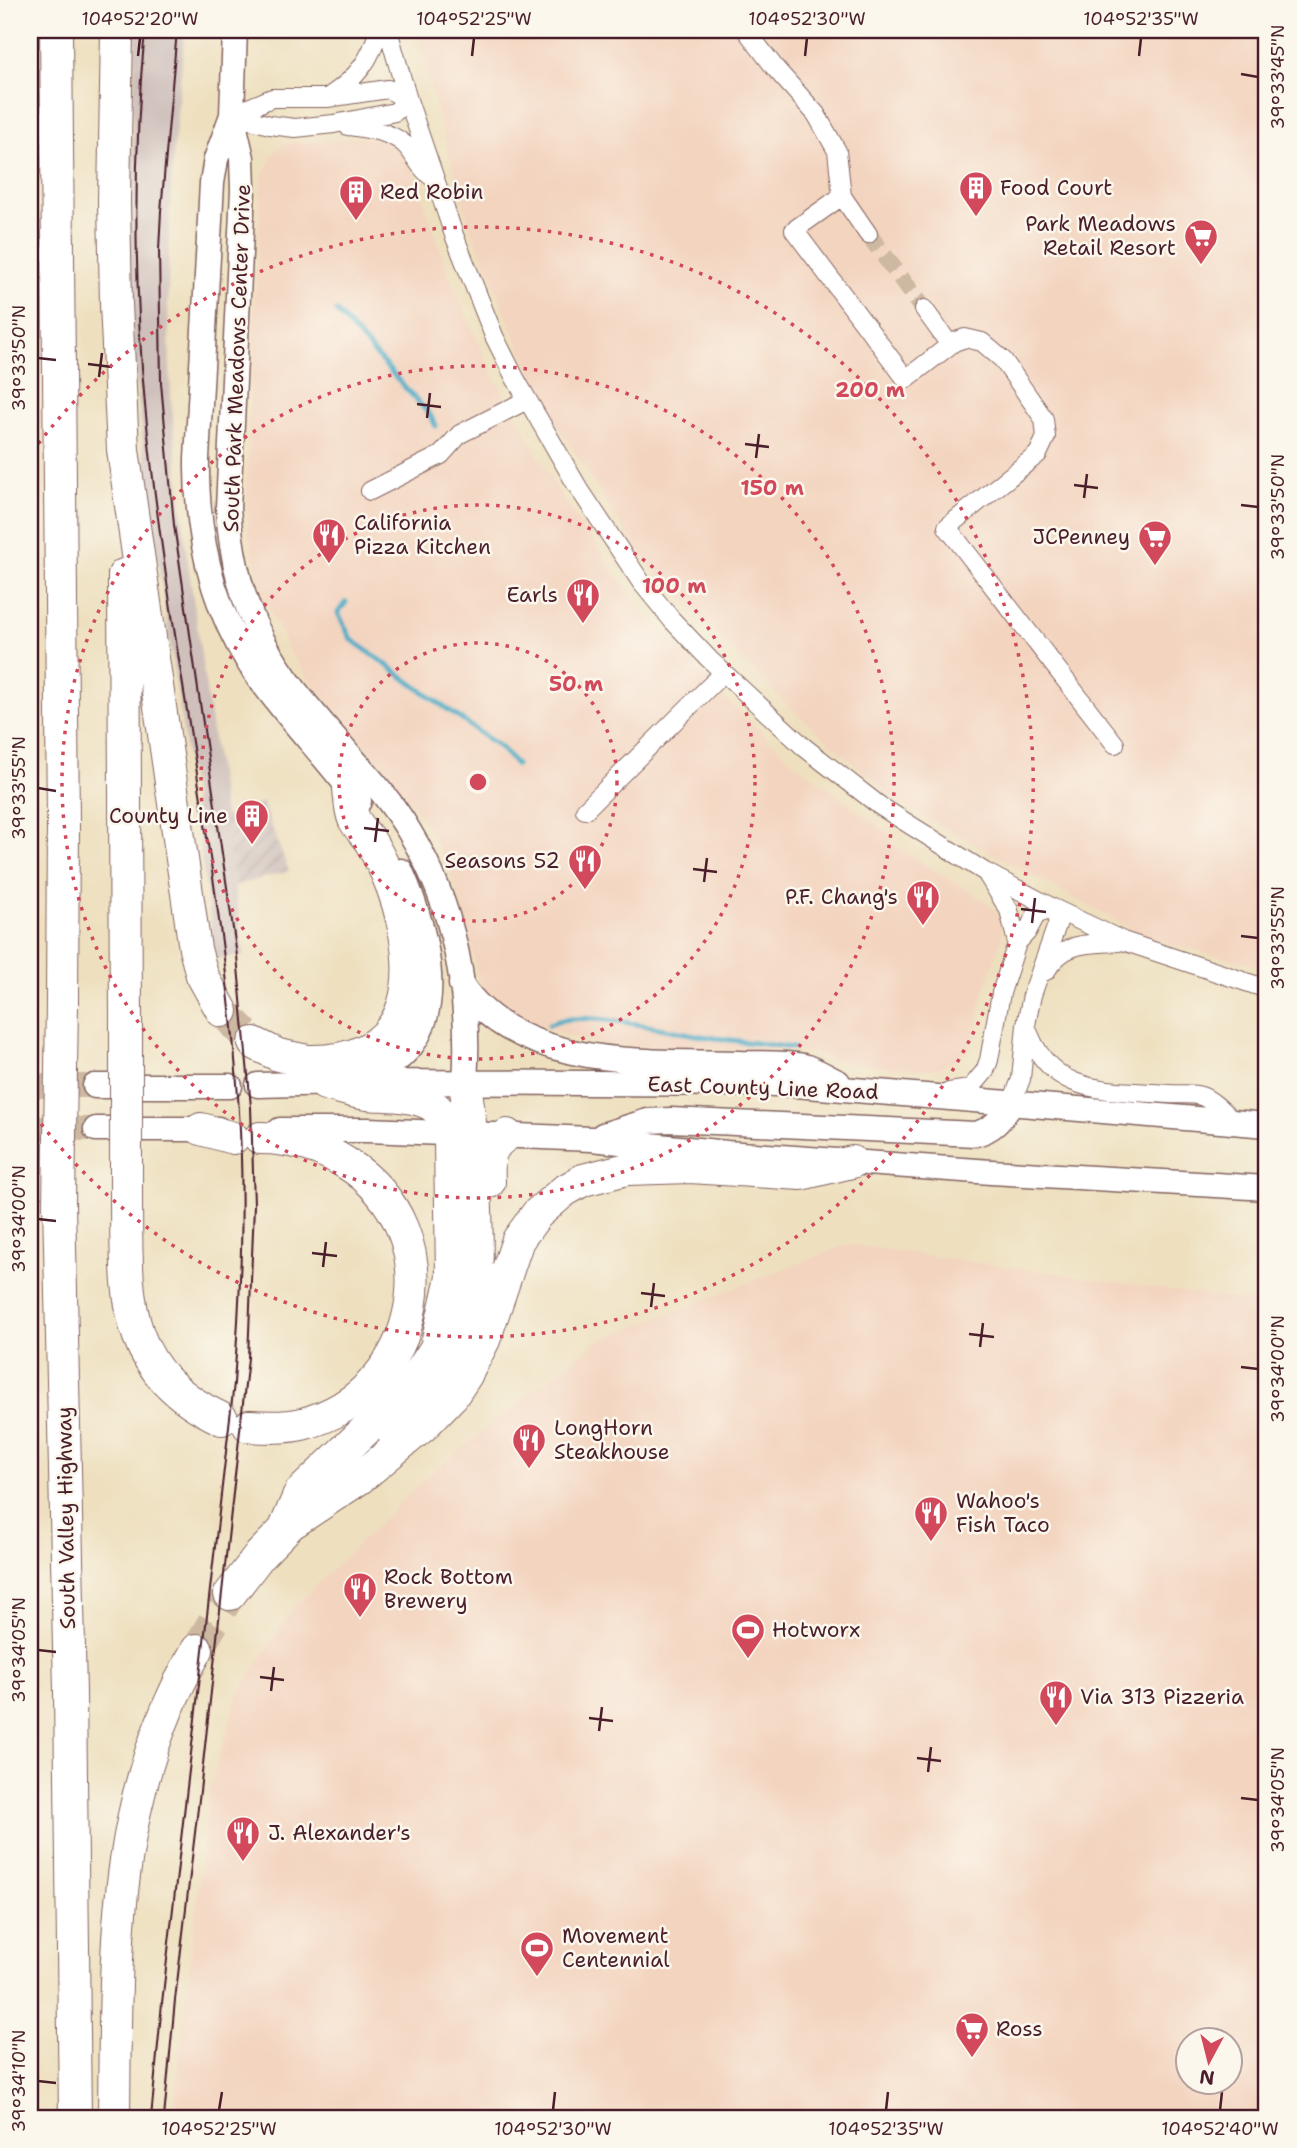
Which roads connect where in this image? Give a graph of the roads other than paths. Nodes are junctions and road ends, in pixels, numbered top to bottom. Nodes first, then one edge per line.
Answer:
1 (56, 30) edge
2 (117, 30) edge
3 (235, 30) edge
4 (378, 30) edge
5 (388, 30) edge
6 (746, 30) edge
7 (327, 98) junction
8 (408, 100) junction
9 (232, 115) junction
10 (334, 124) junction
11 (436, 180) junction
12 (842, 196) junction
13 (868, 234) tunnel mouth
14 (924, 309) tunnel mouth
15 (950, 345) junction
16 (527, 400) junction
17 (122, 450) junction
18 (370, 491) dead end
19 (723, 673) junction
20 (1115, 744) dead end
21 (349, 788) junction
22 (585, 810) dead end
23 (985, 872) junction
24 (1053, 908) junction
25 (1124, 941) junction
26 (1017, 943) junction
27 (461, 984) junction
28 (1267, 989) edge
29 (1032, 995) junction
30 (222, 1011) tunnel mouth
31 (1026, 1025) junction
32 (254, 1043) tunnel mouth
33 (319, 1072) junction
34 (368, 1074) junction
35 (398, 1082) junction
36 (465, 1082) junction
37 (258, 1085) dead end
38 (135, 1086) dead end
39 (230, 1086) dead end
40 (854, 1089) junction
41 (914, 1094) junction
42 (1011, 1105) junction
43 (1235, 1123) junction
44 (1267, 1125) edge
45 (136, 1129) dead end
46 (201, 1129) joint
47 (246, 1134) junction
48 (461, 1134) junction
49 (507, 1135) junction
50 (591, 1139) junction
51 (852, 1162) junction
52 (1267, 1188) edge
53 (365, 1454) junction
54 (286, 1527) junction
55 (230, 1594) tunnel mouth
56 (197, 1650) tunnel mouth
57 (75, 2118) edge
58 (114, 2118) edge

1 - 57 highway, South Valley Highway, bridge
2 - 17 highway
3 - 9 main road, South Park Meadows Center Drive
4 - 7 street
5 - 8 street
6 - 12 street
7 - 8 street
7 - 9 street
8 - 10 street
8 - 11 street
9 - 10 street
9 - 21 main road, South Park Meadows Center Drive
9 - 27 main road, South Park Meadows Center Drive
10 - 11 street
11 - 16 street
12 - 13 street
12 - 15 street
14 - 15 street
15 - 20 street
16 - 18 street
16 - 19 street
17 - 30 highway
17 - 47 highway, bridge
19 - 22 street
19 - 23 street
21 - 33 highway
21 - 34 main road, South Park Meadows Center Drive
23 - 24 street
23 - 26 street
24 - 25 street
24 - 26 street
24 - 29 street
25 - 28 street
25 - 29 street
26 - 41 street
27 - 36 main road, South Park Meadows Center Drive
27 - 40 main road
29 - 31 street
31 - 42 street
31 - 43 street
32 - 33 highway
33 - 34 highway
33 - 35 main road, East County Line Road
33 - 37 main road, East County Line Road
33 - 48 highway
34 - 35 highway
35 - 36 main road, East County Line Road
36 - 40 main road, East County Line Road
36 - 48 highway
38 - 39 main road
40 - 41 main road, East County Line Road
41 - 42 main road, East County Line Road
42 - 43 main road, East County Line Road
42 - 50 main road
43 - 44 main road, East County Line Road
45 - 46 main road
46 - 47 highway
47 - 48 main road
48 - 49 main road
48 - 53 highway
48 - 54 highway
49 - 50 main road
49 - 53 highway
50 - 51 main road
51 - 52 main road
51 - 54 highway
53 - 54 highway
54 - 55 highway
56 - 58 highway

